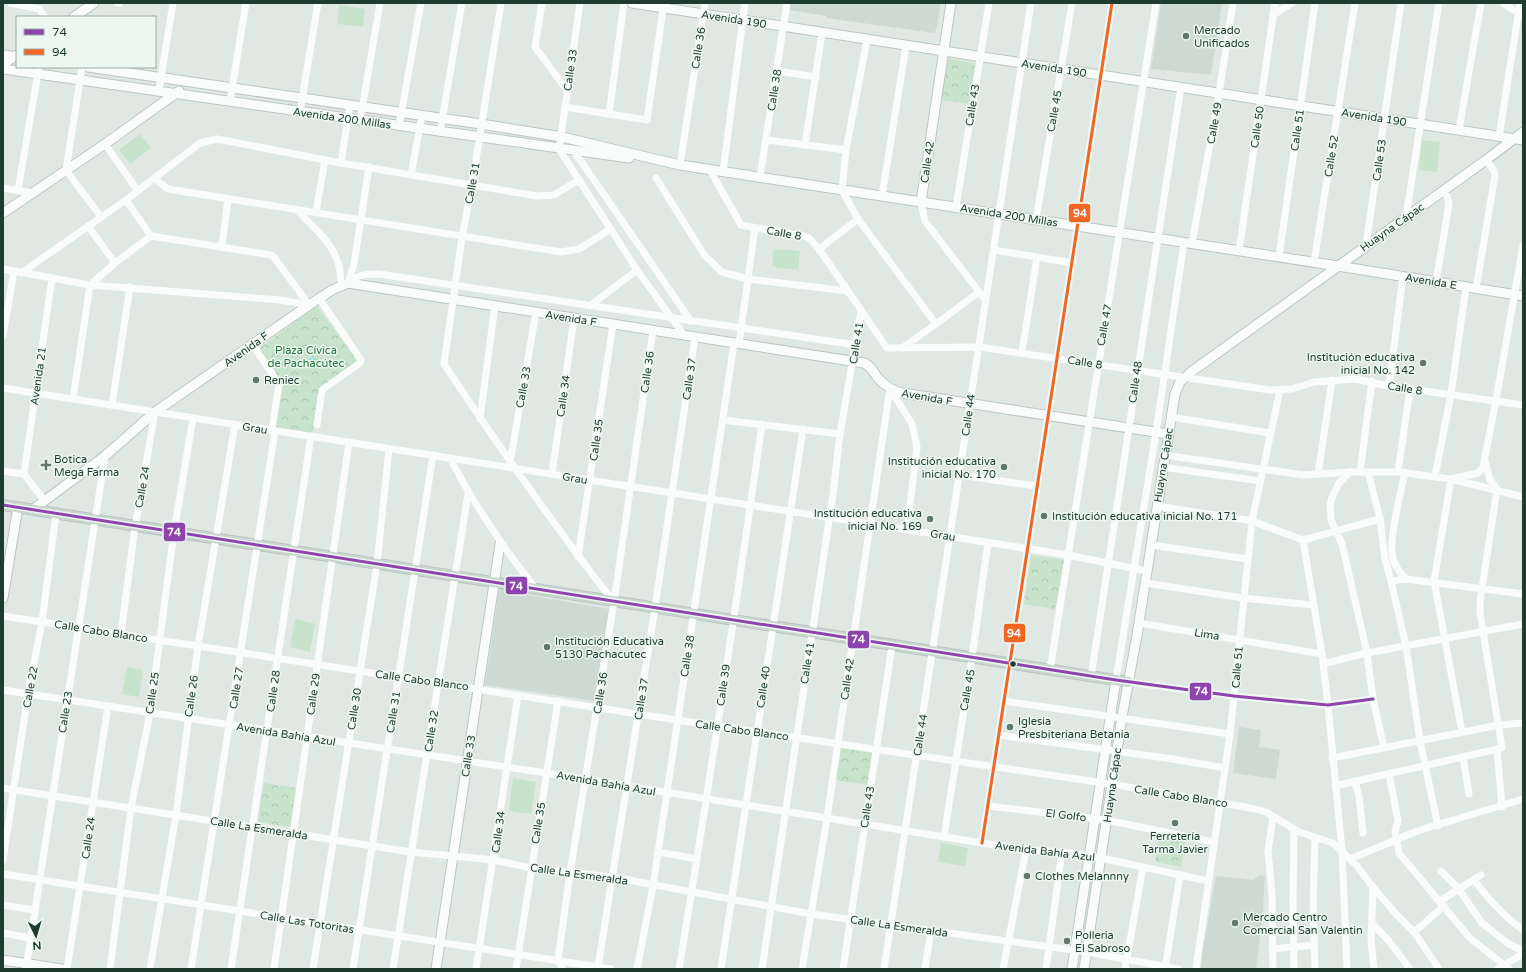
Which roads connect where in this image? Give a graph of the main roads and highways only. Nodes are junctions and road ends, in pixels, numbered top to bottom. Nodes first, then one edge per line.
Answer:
1 (3, 505) edge
2 (1128, 682) road end

1 - 2 main road

